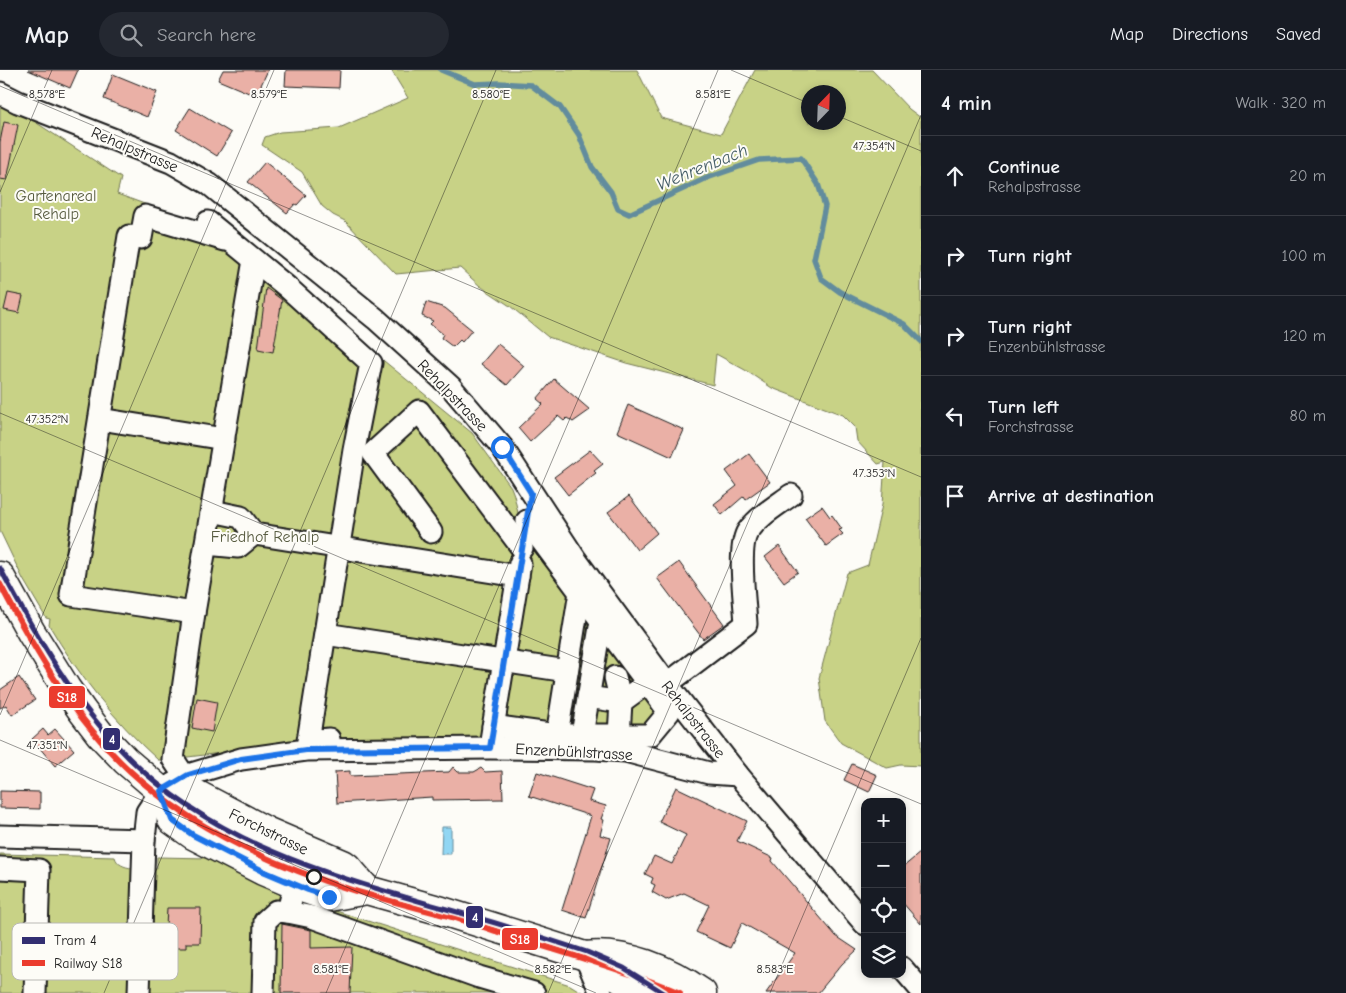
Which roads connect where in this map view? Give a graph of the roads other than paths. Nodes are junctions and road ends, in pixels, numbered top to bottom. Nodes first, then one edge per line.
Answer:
1 (0, 93) edge
2 (208, 222) dead end
3 (232, 242) junction
4 (254, 260) junction
5 (100, 419) junction
6 (224, 439) junction
7 (364, 451) junction
8 (531, 493) junction
9 (791, 495) dead end
10 (212, 511) junction
11 (527, 521) junction
12 (431, 532) dead end
13 (254, 534) junction
14 (206, 544) junction
15 (339, 548) junction
16 (522, 548) junction
17 (0, 576) edge
18 (518, 576) junction
19 (580, 592) junction
20 (194, 614) junction
21 (601, 621) junction
22 (326, 634) junction
23 (504, 661) junction
24 (633, 664) junction
25 (567, 671) junction
26 (592, 674) junction
27 (615, 678) junction
28 (657, 684) junction
29 (588, 697) junction
30 (620, 702) junction
31 (493, 726) junction
32 (556, 735) junction
33 (582, 735) junction
34 (619, 735) junction
35 (331, 739) dead end
36 (490, 748) junction
37 (738, 775) junction
38 (185, 777) junction
39 (161, 791) junction
40 (0, 836) edge
41 (144, 840) junction
42 (0, 868) edge
43 (296, 885) junction
44 (367, 890) junction
45 (288, 912) junction
46 (861, 919) edge
47 (37, 923) edge
48 (141, 923) edge
49 (585, 956) junction
50 (906, 973) edge
51 (35, 980) edge
52 (139, 980) edge
53 (479, 985) edge
54 (921, 990) edge
55 (35, 993) edge
56 (139, 993) edge
57 (263, 993) edge
58 (534, 993) edge
59 (601, 993) edge
60 (616, 993) edge
61 (642, 993) edge
62 (664, 993) edge
63 (702, 993) edge

1 - 8 street, Rehalpstrasse
2 - 3 street
3 - 4 street
3 - 5 street
4 - 6 street
4 - 7 street
5 - 6 street
5 - 20 street
6 - 10 street
7 - 12 street
7 - 15 street
7 - 16 street
8 - 11 street
8 - 28 street, Rehalpstrasse
9 - 28 street
10 - 13 street
10 - 14 street
11 - 16 street
11 - 19 street
13 - 14 street
13 - 15 street
14 - 20 street
15 - 18 street
15 - 22 street
16 - 18 street
17 - 39 main road
18 - 23 street
19 - 21 street
19 - 25 street
20 - 38 street
21 - 24 street
21 - 26 street
22 - 23 street
22 - 35 street
23 - 25 street
23 - 31 street
24 - 27 street
24 - 28 street
25 - 32 street
26 - 27 street
26 - 29 street
27 - 30 street
28 - 30 street
28 - 34 street
28 - 37 street, Rehalpstrasse
29 - 30 street
29 - 33 street
30 - 34 street
31 - 32 street
31 - 36 street
32 - 33 street
33 - 34 street
36 - 37 street, Enzenbühlstrasse
36 - 38 street, Enzenbühlstrasse
37 - 46 street, Rehalpstrasse
38 - 39 street, Enzenbühlstrasse
39 - 41 street, Enzenbühlstrasse
39 - 43 main road
39 - 44 main road, Forchstrasse
40 - 41 street
41 - 48 street, Enzenbühlstrasse
42 - 47 street
43 - 44 main road
43 - 45 street
44 - 49 main road
45 - 53 street
45 - 57 street
49 - 59 street
49 - 60 street
49 - 61 main road
49 - 62 street
49 - 63 main road
50 - 54 street
51 - 55 street
52 - 56 street, Enzenbühlstrasse
53 - 58 street

